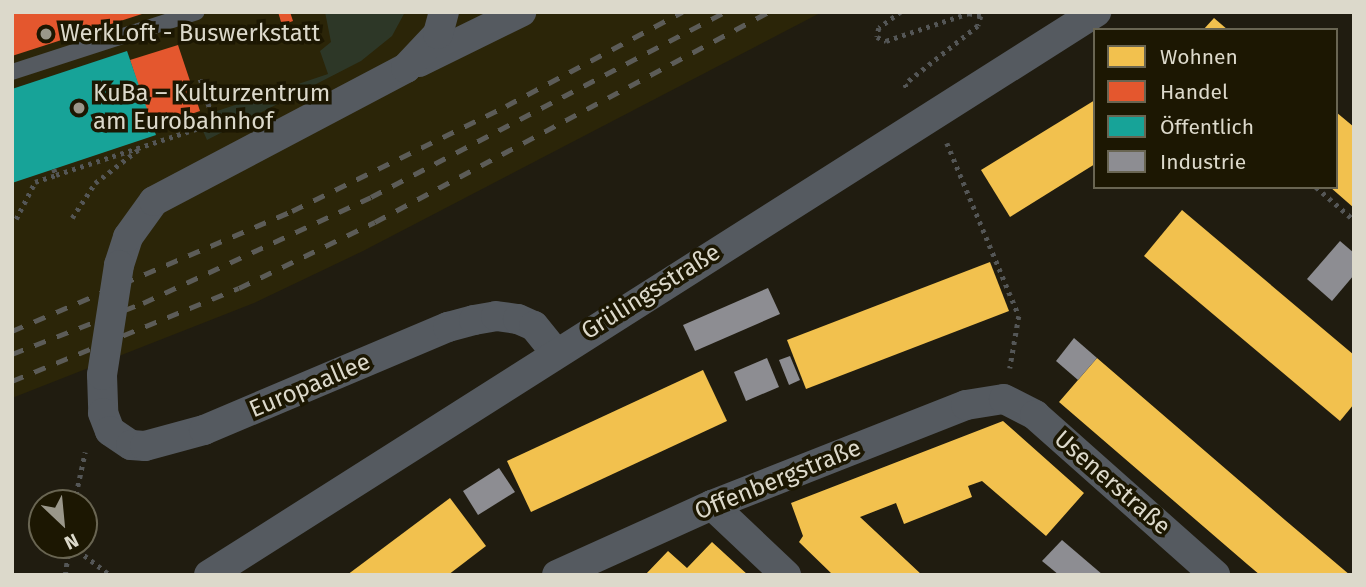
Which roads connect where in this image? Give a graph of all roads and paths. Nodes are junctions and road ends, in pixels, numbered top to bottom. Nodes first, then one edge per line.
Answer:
1 (198, 12) edge
2 (444, 12) edge
3 (522, 12) edge
4 (901, 12) edge
5 (1096, 12) edge
6 (406, 68) junction
7 (12, 72) edge
8 (199, 76) dead end
9 (908, 90) dead end
10 (946, 140) dead end
11 (142, 147) junction
12 (1318, 189) edge
13 (72, 218) dead end
14 (16, 219) dead end
15 (1354, 220) edge
16 (555, 352) junction
17 (1004, 399) junction
18 (103, 413) junction
19 (76, 489) edge
20 (712, 505) junction
21 (89, 559) edge
22 (110, 575) edge
23 (209, 575) edge
24 (557, 575) edge
25 (786, 575) edge
26 (1215, 575) edge

1 - 7 lane
2 - 6 street
3 - 6 street
4 - 9 path
5 - 16 street, Grülingsstraße
6 - 18 street, bridge
8 - 11 path
10 - 17 path
11 - 13 path
11 - 14 path
12 - 15 path
16 - 18 street, Europaallee
16 - 23 street, Grülingsstraße
17 - 20 street, Offenbergstraße
17 - 26 street, Usenerstraße
18 - 19 path
20 - 24 street, Offenbergstraße
20 - 25 street
21 - 22 path

